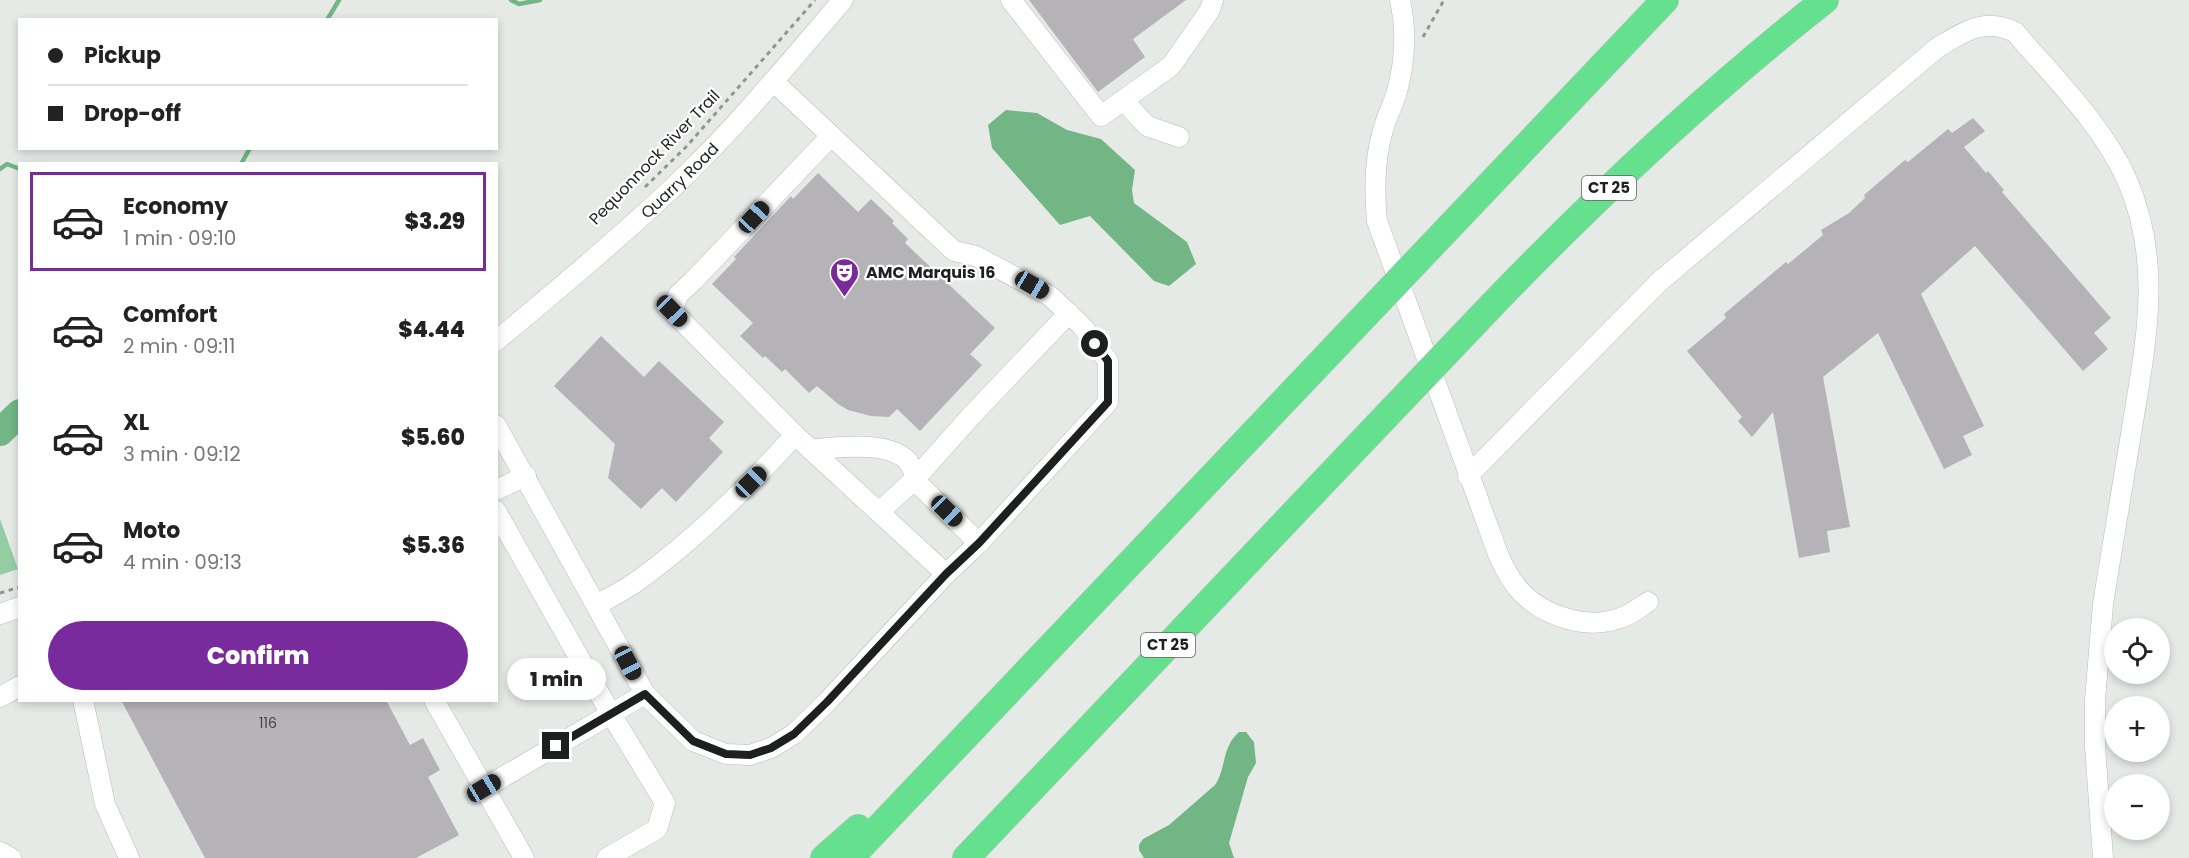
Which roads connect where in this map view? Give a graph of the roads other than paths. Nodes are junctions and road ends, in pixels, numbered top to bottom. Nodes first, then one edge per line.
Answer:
1 (843, 0) edge
2 (1011, 0) edge
3 (1213, 0) edge
4 (1400, 0) edge
5 (1665, 0) edge
6 (1825, 0) edge
7 (1844, 0) edge
8 (1731, 77) junction
9 (773, 81) junction
10 (1123, 100) junction
11 (830, 137) junction
12 (1179, 137) dead end
13 (1069, 313) junction
14 (498, 339) edge
15 (498, 428) edge
16 (795, 435) junction
17 (811, 450) junction
18 (526, 476) junction
19 (1468, 476) junction
20 (914, 480) junction
21 (498, 489) edge
22 (879, 512) junction
23 (498, 515) edge
24 (979, 543) junction
25 (946, 574) junction
26 (1648, 602) dead end
27 (596, 605) junction
28 (18, 608) edge
29 (0, 614) edge
30 (18, 687) edge
31 (645, 694) junction
32 (0, 697) edge
33 (83, 702) edge
34 (435, 702) edge
35 (611, 714) junction
36 (983, 718) junction
37 (484, 788) junction
38 (0, 852) edge
39 (11, 858) edge
40 (129, 858) edge
41 (524, 858) edge
42 (607, 858) edge
43 (824, 858) edge
44 (850, 858) edge
45 (966, 858) edge
46 (2103, 858) edge

1 - 9 street, Quarry Road
2 - 10 street
3 - 10 street
4 - 19 street
5 - 36 highway, bridge
6 - 8 highway, CT 25
7 - 8 highway
8 - 45 highway, CT 25, bridge
9 - 11 street
9 - 14 street, Quarry Road
10 - 12 street
11 - 13 street
11 - 16 street
13 - 20 street
13 - 24 street
15 - 18 street
16 - 17 street
16 - 27 street
17 - 20 street
17 - 22 street
18 - 21 street
18 - 27 street
19 - 26 street
19 - 46 street
20 - 22 street
20 - 24 street
22 - 25 street
23 - 35 street
24 - 25 street
25 - 31 street
27 - 31 street
28 - 29 street
30 - 32 street
31 - 35 street
33 - 40 street
34 - 37 street
35 - 37 street
35 - 42 street
36 - 43 highway
36 - 44 highway
37 - 41 street
38 - 39 street

